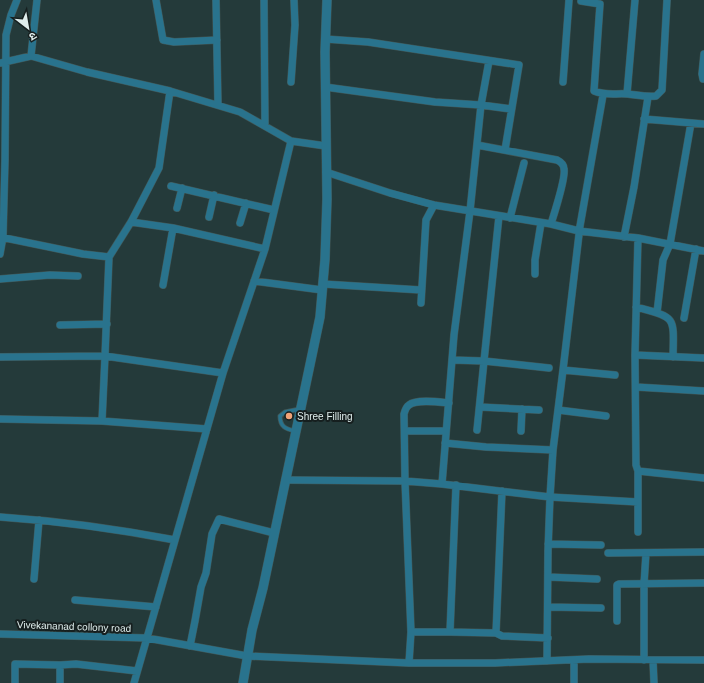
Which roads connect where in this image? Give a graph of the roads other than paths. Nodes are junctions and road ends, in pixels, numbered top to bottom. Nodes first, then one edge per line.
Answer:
1 (17, 0) edge
2 (37, 0) edge
3 (156, 0) edge
4 (216, 0) edge
5 (264, 0) edge
6 (294, 0) edge
7 (327, 0) edge
8 (570, 0) edge
9 (579, 0) edge
10 (635, 0) edge
11 (667, 0) edge
12 (325, 39) junction
13 (217, 40) junction
14 (704, 54) edge
15 (31, 56) junction
16 (489, 61) junction
17 (2, 62) edge
18 (704, 79) edge
19 (291, 82) dead end
20 (563, 82) dead end
21 (325, 87) junction
22 (170, 91) junction
23 (627, 94) junction
24 (603, 95) junction
25 (648, 97) junction
26 (218, 105) junction
27 (481, 105) junction
28 (511, 109) junction
29 (644, 119) junction
30 (691, 123) junction
31 (704, 124) edge
32 (265, 126) junction
33 (291, 140) junction
34 (2, 142) edge
35 (477, 145) junction
36 (326, 146) junction
37 (505, 150) junction
38 (524, 163) dead end
39 (326, 172) junction
40 (2, 184) edge
41 (171, 186) dead end
42 (182, 188) junction
43 (214, 195) junction
44 (246, 203) junction
45 (434, 205) junction
46 (177, 208) dead end
47 (274, 210) junction
48 (470, 211) junction
49 (499, 216) junction
50 (209, 218) dead end
51 (510, 218) junction
52 (131, 222) junction
53 (541, 223) junction
54 (240, 224) dead end
55 (551, 224) junction
56 (174, 228) junction
57 (579, 231) junction
58 (2, 237) edge
59 (624, 237) junction
60 (638, 238) junction
61 (670, 244) junction
62 (265, 249) junction
63 (696, 249) junction
64 (704, 251) edge
65 (0, 254) edge
66 (109, 257) junction
67 (535, 274) dead end
68 (78, 276) dead end
69 (0, 279) edge
70 (254, 281) junction
71 (163, 285) dead end
72 (322, 287) junction
73 (421, 290) junction
74 (420, 303) dead end
75 (636, 307) junction
76 (657, 313) junction
77 (684, 318) dead end
78 (107, 324) junction
79 (60, 325) dead end
80 (635, 355) junction
81 (106, 356) junction
82 (672, 356) junction
83 (0, 357) edge
84 (704, 358) edge
85 (452, 360) junction
86 (484, 361) junction
87 (549, 368) dead end
88 (563, 370) junction
89 (224, 373) junction
90 (615, 376) dead end
91 (636, 387) junction
92 (704, 391) edge
93 (449, 403) junction
94 (480, 407) junction
95 (300, 408) junction
96 (522, 410) junction
97 (538, 410) dead end
98 (558, 410) junction
99 (606, 416) dead end
100 (0, 420) edge
101 (102, 421) junction
102 (207, 429) junction
103 (446, 430) junction
104 (477, 430) dead end
105 (295, 431) junction
106 (404, 431) junction
107 (521, 431) dead end
108 (445, 443) junction
109 (552, 450) junction
110 (638, 472) junction
111 (704, 478) edge
112 (285, 480) junction
113 (405, 481) junction
114 (442, 484) junction
115 (456, 485) junction
116 (502, 491) junction
117 (550, 497) junction
118 (638, 502) junction
119 (0, 517) edge
120 (39, 520) junction
121 (638, 532) dead end
122 (274, 533) junction
123 (175, 540) junction
124 (548, 544) junction
125 (602, 545) dead end
126 (646, 552) junction
127 (704, 552) edge
128 (608, 553) dead end
129 (548, 577) junction
130 (34, 579) dead end
131 (597, 579) dead end
132 (704, 583) edge
133 (644, 584) junction
134 (75, 600) dead end
135 (156, 607) junction
136 (548, 607) junction
137 (601, 608) dead end
138 (617, 621) dead end
139 (411, 632) junction
140 (450, 632) junction
141 (496, 633) junction
142 (0, 634) edge
143 (147, 638) junction
144 (548, 638) junction
145 (190, 646) junction
146 (247, 656) junction
147 (574, 660) junction
148 (644, 660) junction
149 (653, 660) junction
150 (704, 660) edge
151 (547, 661) junction
152 (409, 664) junction
153 (60, 666) junction
154 (137, 671) junction
155 (15, 683) edge
156 (60, 683) edge
157 (134, 683) edge
158 (243, 683) edge
159 (574, 683) edge
160 (654, 683) edge

1 - 17 street
2 - 15 street
3 - 13 street
4 - 13 street
5 - 32 street
6 - 19 street
7 - 12 street
8 - 20 street
9 - 24 street
10 - 23 street
11 - 25 street
12 - 16 street
12 - 21 street
13 - 26 street
14 - 18 street
15 - 17 street
15 - 22 street
16 - 27 street
16 - 28 street
17 - 34 street
21 - 27 street
21 - 36 street
22 - 26 street
22 - 52 street
23 - 24 street
23 - 25 street
24 - 57 street
25 - 29 street
26 - 32 street
27 - 28 street
27 - 35 street
28 - 37 street
29 - 30 street
29 - 59 street
30 - 31 street
30 - 61 street
32 - 33 street
33 - 36 street
33 - 47 street
34 - 40 street
35 - 37 street
35 - 48 street
36 - 39 street
37 - 55 street
38 - 51 street
39 - 45 street
39 - 72 street
40 - 58 street
41 - 42 street
42 - 43 street
42 - 46 street
43 - 44 street
43 - 50 street
44 - 47 street
44 - 54 street
45 - 48 street
45 - 73 street
47 - 62 street
48 - 49 street
48 - 85 street
49 - 51 street
49 - 86 street
51 - 53 street
52 - 56 street
52 - 66 street
53 - 55 street
53 - 67 street
55 - 57 street
56 - 62 street
56 - 71 street
57 - 59 street
57 - 88 street
58 - 65 street
58 - 66 street
59 - 60 street
60 - 61 street
60 - 75 street
61 - 63 street
61 - 76 street
62 - 70 street
63 - 64 street
63 - 77 street
66 - 78 street
68 - 69 street
70 - 72 street
70 - 89 street
72 - 73 street
72 - 95 street
73 - 74 street
75 - 76 street
75 - 80 street
76 - 82 street
78 - 79 street
78 - 81 street
80 - 82 street
80 - 91 street
81 - 83 street
81 - 89 street
81 - 101 street
82 - 84 street
85 - 86 street
85 - 93 street
86 - 87 street
86 - 94 street
88 - 90 street
88 - 98 street
89 - 102 street
91 - 92 street
91 - 110 street
93 - 103 street
93 - 106 street
94 - 96 street
94 - 104 street
95 - 105 street
95 - 105 lane
96 - 97 street
96 - 107 street
98 - 99 street
98 - 109 street
100 - 101 street
101 - 102 street
102 - 123 street
103 - 106 street
103 - 108 street
105 - 112 street
106 - 113 street
108 - 109 street
108 - 114 street
109 - 117 street
110 - 111 street
110 - 118 street
112 - 113 street
112 - 122 street
113 - 114 street
113 - 139 street
114 - 115 street
115 - 116 street
115 - 140 street
116 - 117 street
116 - 141 street
117 - 118 street
117 - 124 street
118 - 121 street
119 - 120 street
120 - 123 street
120 - 130 street
122 - 145 street
122 - 146 street
123 - 135 street
124 - 125 street
124 - 129 street
126 - 127 street
126 - 128 street
126 - 133 street
129 - 131 street
129 - 136 street
132 - 133 street
133 - 138 street
133 - 148 street
134 - 135 street
135 - 143 street
136 - 137 street
136 - 144 street
139 - 140 street
139 - 152 street
140 - 141 street
141 - 144 street
142 - 143 street, Vivekananad collony road
143 - 145 street, Vivekananad collony road
143 - 154 street
144 - 151 street
145 - 146 street, Vivekananad collony road
146 - 152 street, Vivekananad collony road
146 - 158 street
147 - 148 street, Vivekananad collony road
147 - 151 street, Vivekananad collony road
147 - 159 street
148 - 149 street, Vivekananad collony road
149 - 150 street, Vivekananad collony road
149 - 160 street
151 - 152 street, Vivekananad collony road
153 - 154 street
153 - 155 street
153 - 156 street
154 - 157 street

